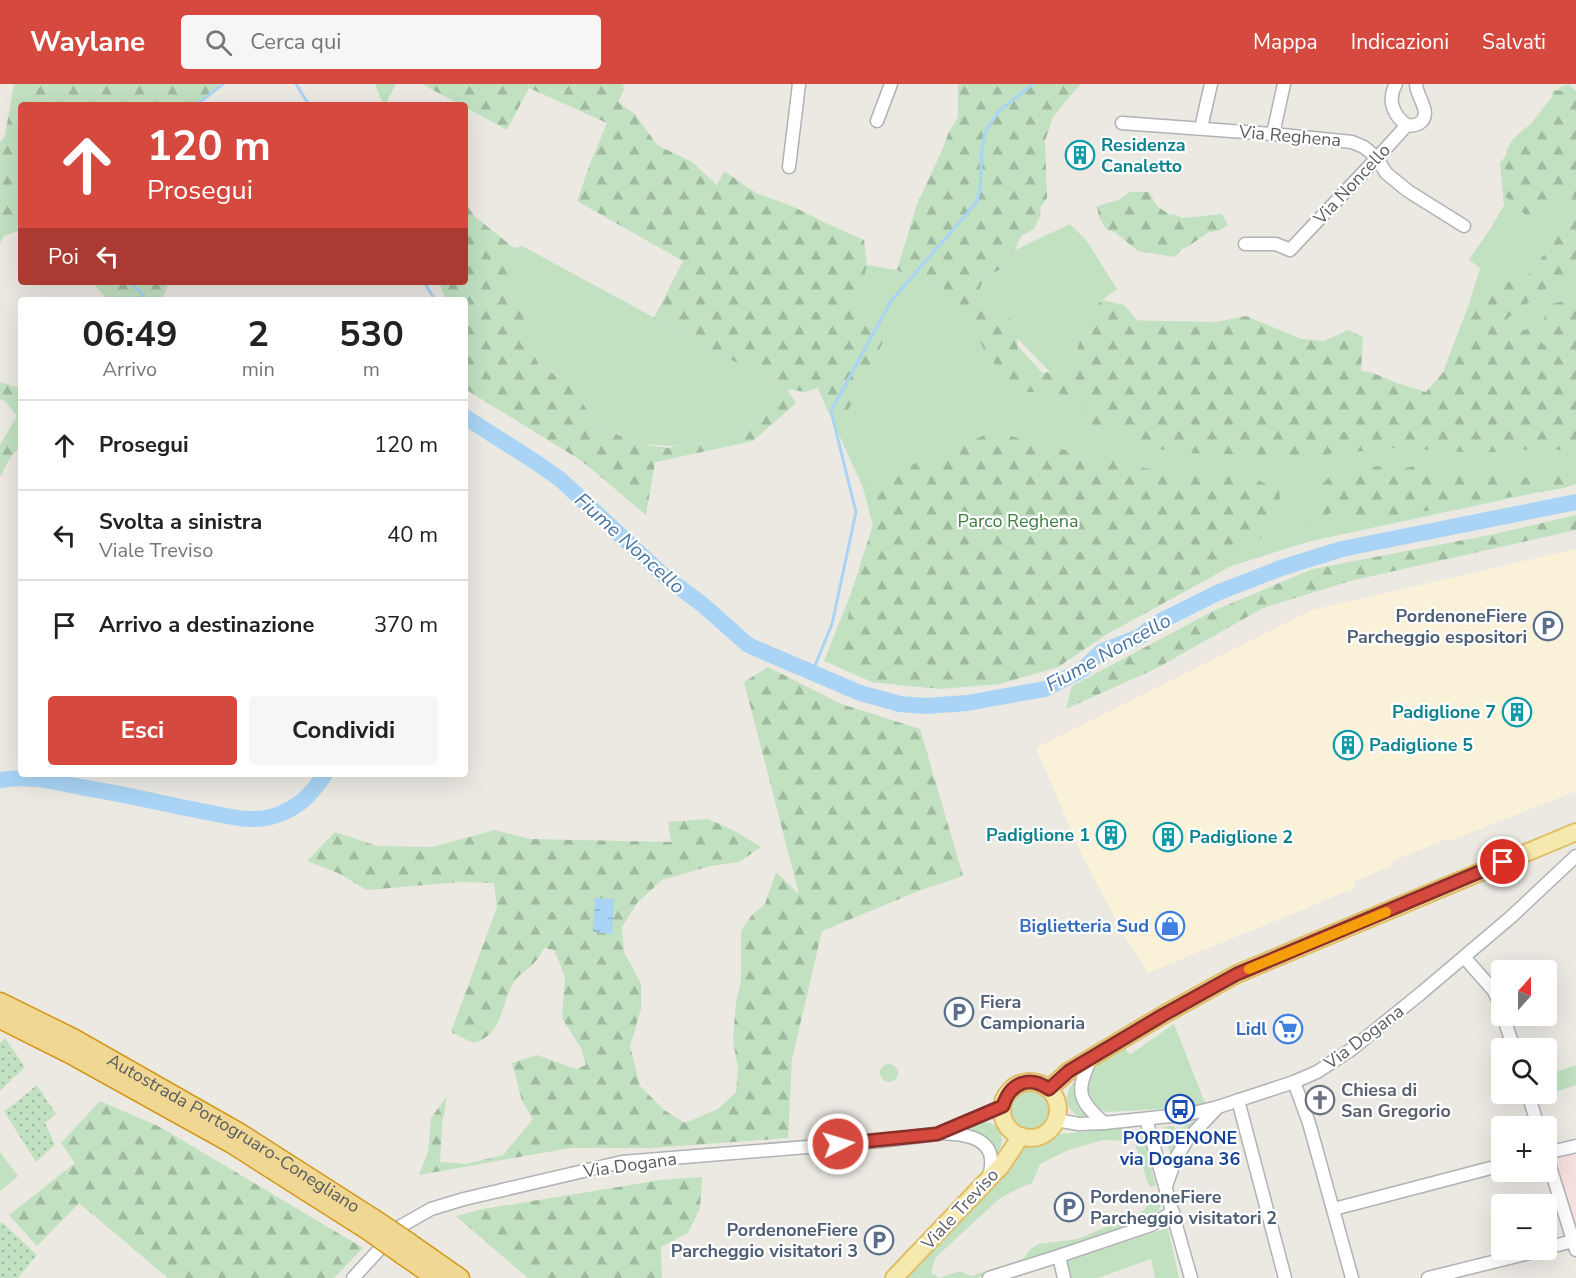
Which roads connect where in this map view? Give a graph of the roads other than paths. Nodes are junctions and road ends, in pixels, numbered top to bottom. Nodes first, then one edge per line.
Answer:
1 (799, 84) edge
2 (891, 84) edge
3 (1210, 84) edge
4 (1284, 84) edge
5 (1396, 84) edge
6 (1416, 84) edge
7 (877, 121) dead end
8 (1122, 123) dead end
9 (1407, 125) junction
10 (1201, 128) junction
11 (1273, 134) junction
12 (1377, 158) junction
13 (789, 167) dead end
14 (1464, 226) dead end
15 (1245, 244) dead end
16 (1570, 835) edge
17 (1576, 856) edge
18 (1464, 957) junction
19 (1491, 988) edge
20 (0, 1002) edge
21 (0, 1019) edge
22 (71, 1046) junction
23 (1091, 1059) junction
24 (1294, 1082) junction
25 (1049, 1089) junction
26 (1238, 1100) junction
27 (1003, 1106) junction
28 (1218, 1107) junction
29 (1146, 1119) junction
30 (1056, 1120) junction
31 (1104, 1124) junction
32 (939, 1133) junction
33 (1021, 1136) junction
34 (1576, 1146) edge
35 (1557, 1151) edge
36 (1491, 1168) edge
37 (989, 1178) junction
38 (1555, 1182) edge
39 (1166, 1186) junction
40 (1334, 1209) junction
41 (1173, 1212) junction
42 (1575, 1246) edge
43 (1557, 1247) edge
44 (406, 1248) junction
45 (1059, 1256) junction
46 (1501, 1260) edge
47 (352, 1278) edge
48 (435, 1278) edge
49 (460, 1278) edge
50 (894, 1278) edge
51 (989, 1278) edge
52 (1064, 1278) edge
53 (1191, 1278) edge
54 (1285, 1278) edge
55 (1352, 1278) edge
56 (1428, 1278) edge

1 - 13 street
2 - 7 street
3 - 10 street
4 - 11 street
5 - 9 street
6 - 9 street, Via Noncello
8 - 10 street, Via Reghena
9 - 12 street, Via Noncello
10 - 11 street, Via Reghena
11 - 12 street, Via Reghena
12 - 14 street, Via Reghena
12 - 15 street, Via Noncello
16 - 23 main road
17 - 18 street, Via Dogana
18 - 19 street
18 - 24 street, Via Dogana
20 - 22 highway, Autostrada Portogruaro-Conegliano
21 - 22 highway, Autostrada Portogruaro-Conegliano
22 - 44 highway, Autostrada Portogruaro-Conegliano, bridge
23 - 25 main road
23 - 31 street
24 - 26 street, Via Dogana
24 - 40 street
25 - 27 main road
25 - 30 main road
26 - 28 street, Via Dogana
26 - 54 street
27 - 32 street, Via Dogana
27 - 33 main road
28 - 29 street, Via Dogana
28 - 39 street
29 - 31 street, Via Dogana
29 - 39 street
30 - 31 street, Via Dogana
30 - 33 main road
32 - 37 street, Via Dogana
32 - 47 street, Via Dogana
33 - 37 main road, Viale Treviso
34 - 35 street
36 - 40 street
37 - 50 main road, Viale Treviso
38 - 42 street
39 - 41 street
40 - 55 street
41 - 45 street
41 - 53 street
42 - 43 street
44 - 48 highway, Autostrada Portogruaro-Conegliano
44 - 49 highway, Autostrada Portogruaro-Conegliano
45 - 51 street
45 - 52 street
46 - 56 street

